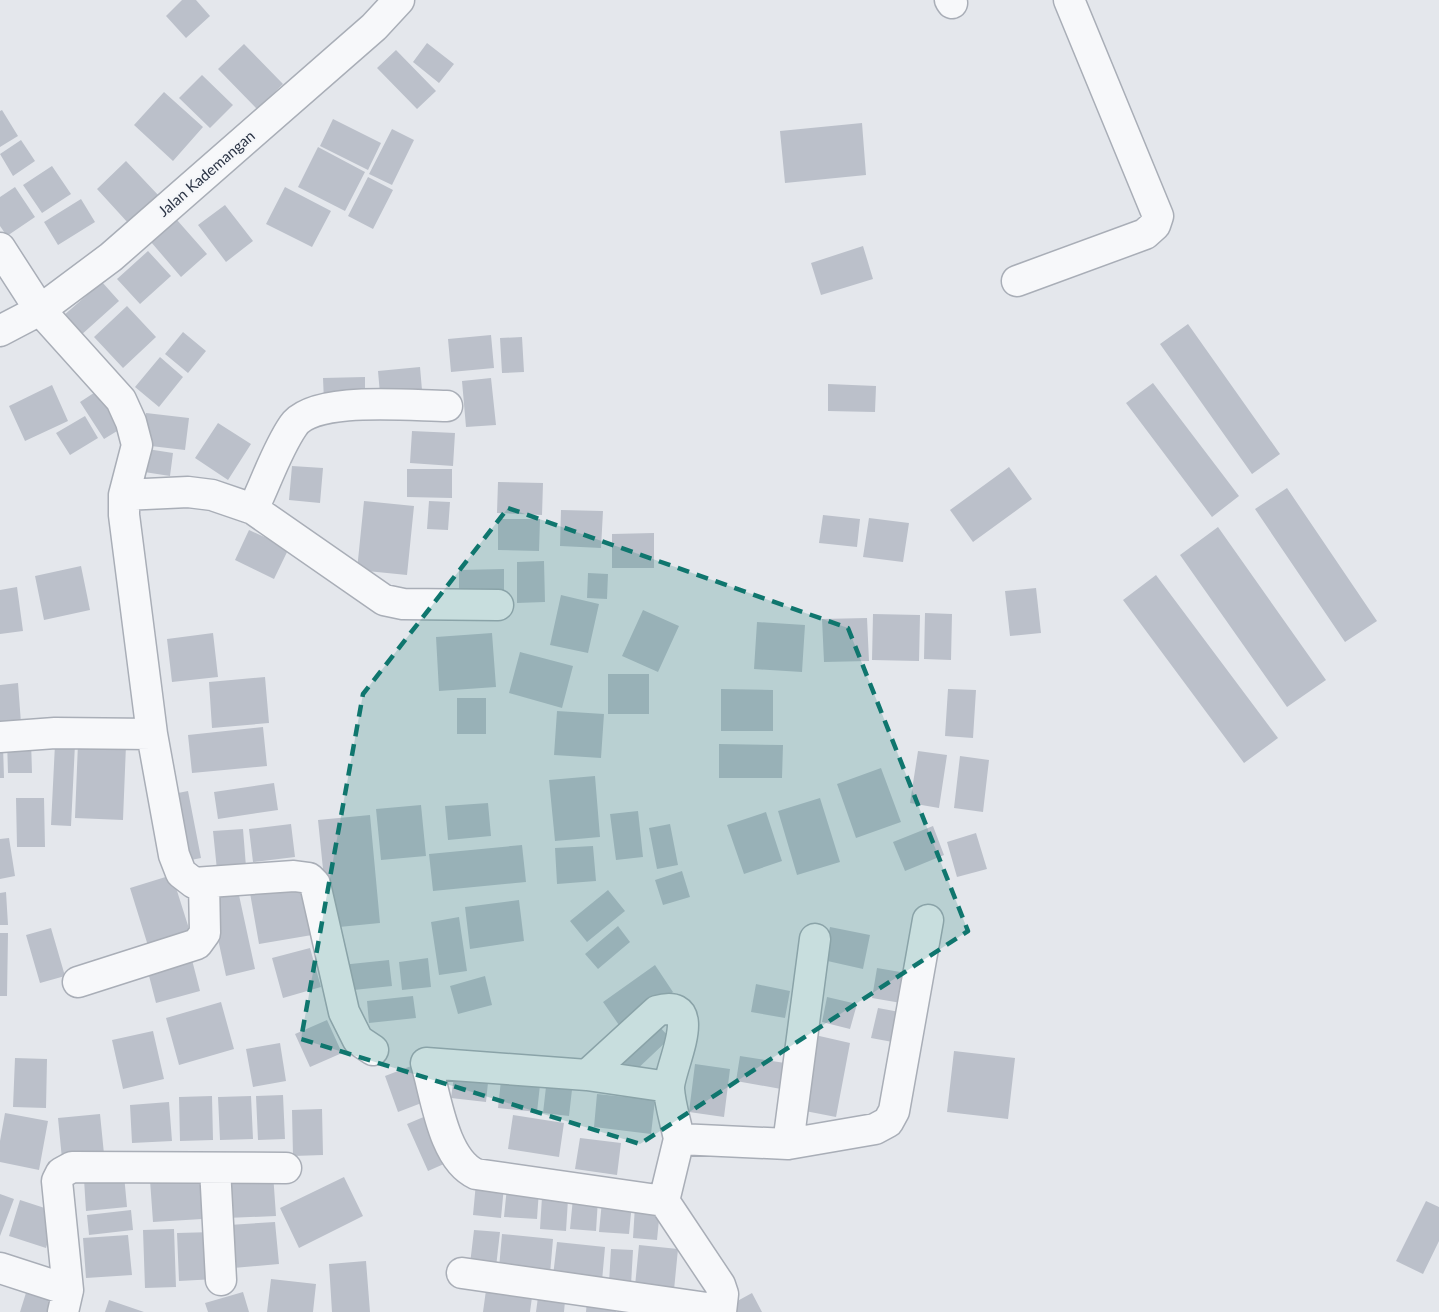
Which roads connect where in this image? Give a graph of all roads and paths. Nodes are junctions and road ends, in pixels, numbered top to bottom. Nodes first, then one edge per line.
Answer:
1 (399, 0) edge
2 (1069, 0) edge
3 (0, 248) edge
4 (1017, 281) dead end
5 (40, 310) junction
6 (0, 332) edge
7 (447, 406) dead end
8 (124, 495) junction
9 (253, 510) junction
10 (498, 605) dead end
11 (152, 734) junction
12 (0, 737) edge
13 (204, 883) junction
14 (928, 920) dead end
15 (815, 939) dead end
16 (78, 981) dead end
17 (373, 1050) dead end
18 (587, 1075) junction
19 (669, 1087) junction
20 (679, 1139) junction
21 (789, 1144) junction
22 (215, 1168) junction
23 (286, 1168) dead end
24 (664, 1201) junction
25 (0, 1268) edge
26 (462, 1273) dead end
27 (221, 1280) dead end
28 (66, 1301) edge
29 (721, 1311) edge

1 - 5 street, Jalan Kademangan
2 - 4 street
3 - 5 street
5 - 6 street, Jalan Kademangan
5 - 8 street
7 - 9 street
8 - 9 street
8 - 11 street
9 - 10 street
11 - 12 street
11 - 13 street
13 - 16 street
13 - 17 street
14 - 21 street
15 - 21 street
18 - 19 street
18 - 19 street
18 - 24 street
19 - 20 street
20 - 21 street
20 - 24 street
22 - 23 street
22 - 27 street
22 - 28 street
24 - 29 street
25 - 28 street
26 - 29 street

